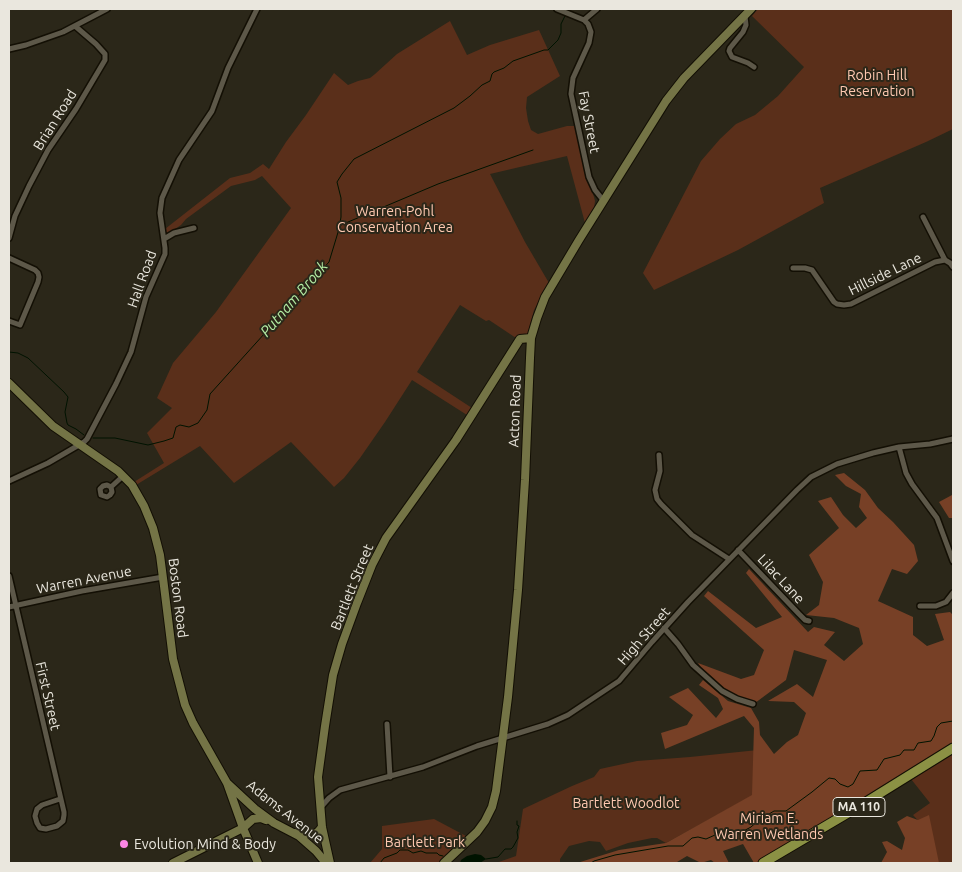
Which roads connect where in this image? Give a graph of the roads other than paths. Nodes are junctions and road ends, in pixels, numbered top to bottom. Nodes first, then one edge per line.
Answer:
1 (107, 9) edge
2 (257, 9) edge
3 (557, 9) edge
4 (597, 9) edge
5 (751, 9) edge
6 (100, 10) edge
7 (745, 15) junction
8 (584, 20) junction
9 (74, 26) junction
10 (9, 49) edge
11 (754, 67) dead end
12 (603, 200) junction
13 (923, 217) dead end
14 (194, 228) dead end
15 (9, 238) edge
16 (164, 239) junction
17 (9, 258) edge
18 (945, 260) junction
19 (953, 267) edge
20 (793, 268) dead end
21 (9, 321) edge
22 (532, 338) junction
23 (9, 383) edge
24 (953, 439) edge
25 (80, 445) junction
26 (899, 447) junction
27 (659, 455) dead end
28 (123, 476) junction
29 (9, 481) edge
30 (111, 487) dead end
31 (738, 550) junction
32 (729, 559) junction
33 (953, 561) edge
34 (9, 576) edge
35 (163, 577) junction
36 (953, 593) edge
37 (15, 606) junction
38 (920, 606) dead end
39 (9, 607) edge
40 (809, 621) dead end
41 (664, 628) junction
42 (753, 704) dead end
43 (387, 724) dead end
44 (503, 739) junction
45 (953, 748) edge
46 (390, 777) junction
47 (227, 783) junction
48 (60, 799) junction
49 (320, 807) junction
50 (253, 819) junction
51 (274, 823) junction
52 (322, 827) junction
53 (243, 828) junction
54 (293, 833) junction
55 (250, 842) junction
56 (173, 863) edge
57 (258, 863) edge
58 (326, 863) edge
59 (330, 863) edge
60 (444, 863) edge
61 (763, 863) edge

1 - 6 street
2 - 16 street, Hall Road
3 - 8 street
4 - 8 street
5 - 7 main road, Acton Road
6 - 9 street
7 - 11 street
7 - 12 main road, Acton Road
8 - 12 street, Fay Street
9 - 10 street
9 - 15 street, Brian Road
12 - 22 main road, Acton Road
13 - 18 street
14 - 16 street
16 - 25 street, Hall Road
17 - 21 street
18 - 19 street
18 - 20 street, Hillside Lane
22 - 44 main road, Acton Road
22 - 49 main road, Bartlett Street
23 - 25 main road, Boston Road
24 - 26 street, High Street
25 - 28 main road, Boston Road
25 - 29 street
26 - 31 street, High Street
26 - 33 street
27 - 32 street
28 - 30 street
28 - 35 main road, Boston Road
31 - 32 street, High Street
31 - 40 street, Lilac Lane
32 - 41 street, High Street
34 - 37 street, First Street
35 - 37 street, Warren Avenue
35 - 47 main road, Boston Road
36 - 38 street
37 - 39 street, Warren Avenue
37 - 48 street, First Street
41 - 42 street
41 - 44 street, High Street
43 - 46 street
44 - 46 street, High Street
44 - 60 main road, Acton Road
45 - 61 main road, MA 110
46 - 49 street, High Street
47 - 51 main road, Adams Avenue
47 - 53 main road, Boston Road
48 - 48 street, First Street
49 - 52 main road, Bartlett Street
50 - 51 main road
50 - 53 main road
50 - 55 main road
51 - 54 main road, Adams Avenue
52 - 54 main road
52 - 59 main road, Bartlett Street
53 - 55 main road, Boston Road
53 - 56 main road
54 - 58 main road, Adams Avenue
55 - 57 main road, Boston Road

